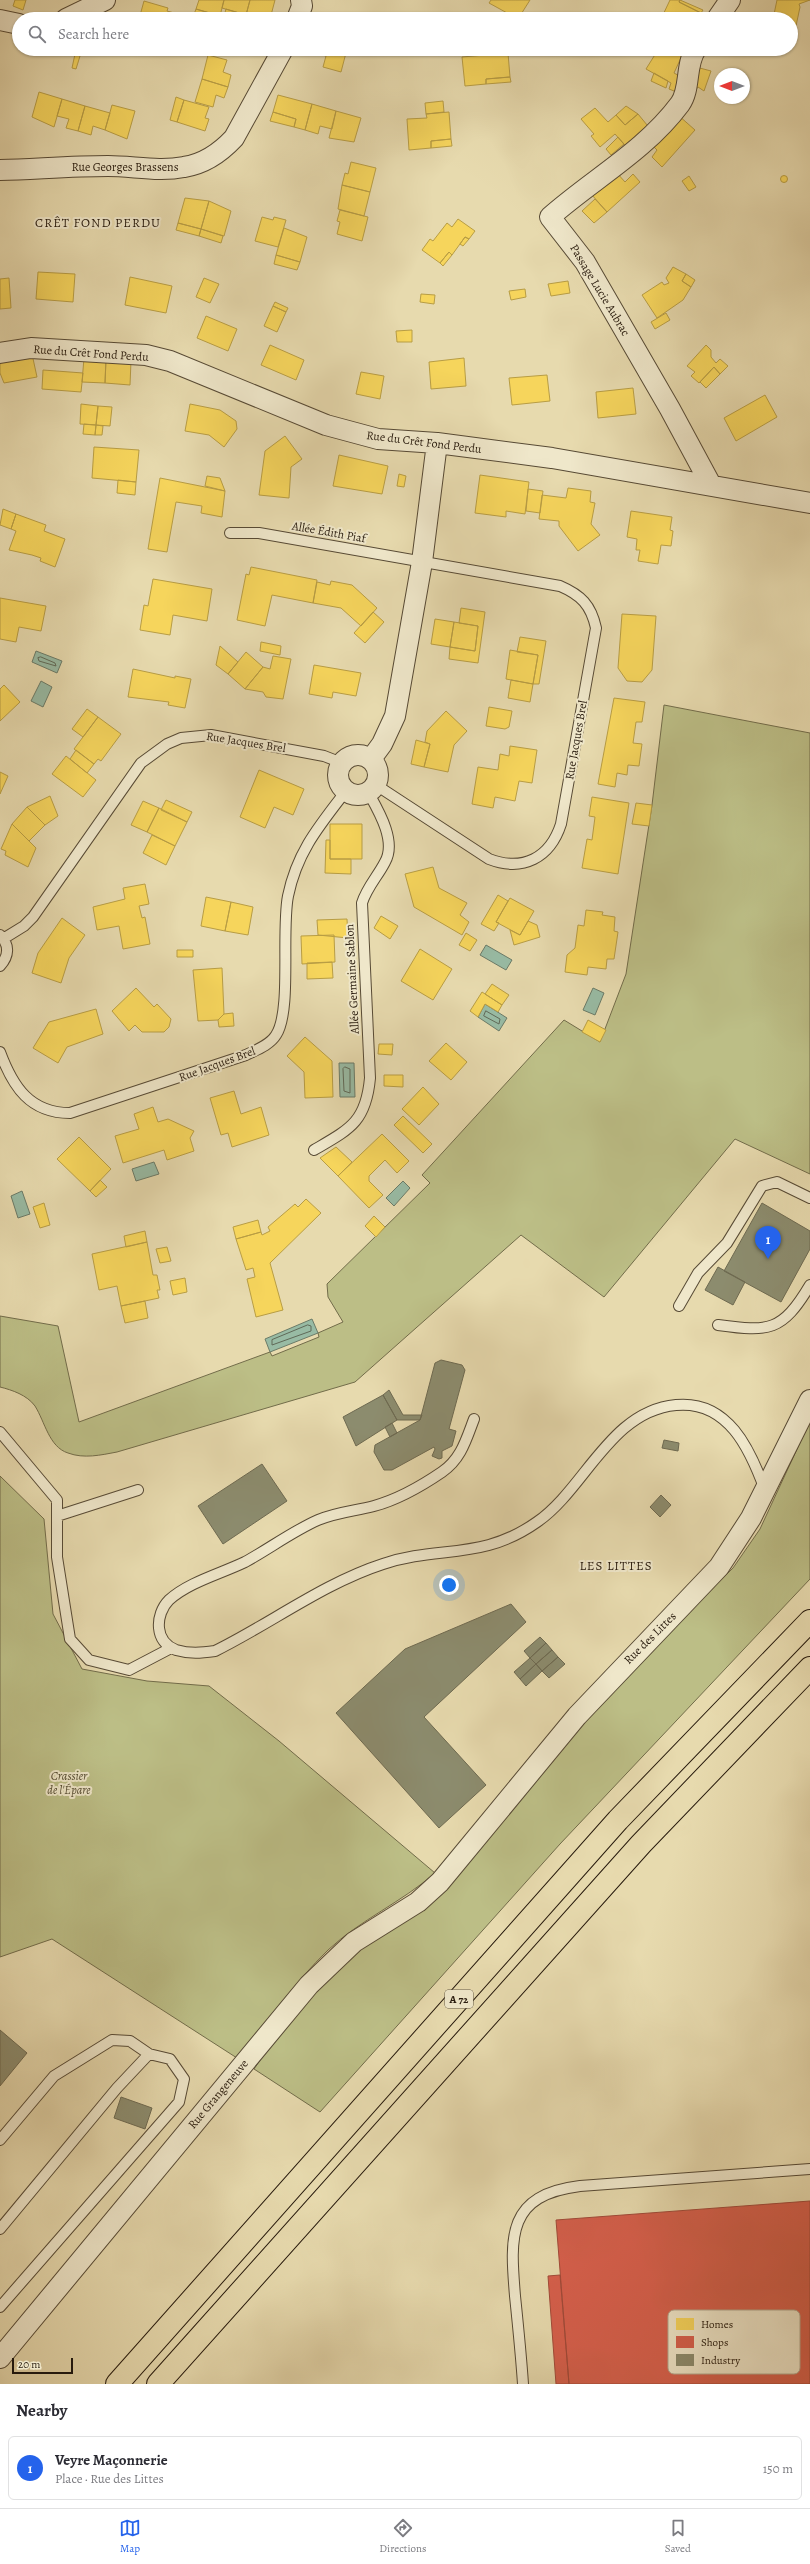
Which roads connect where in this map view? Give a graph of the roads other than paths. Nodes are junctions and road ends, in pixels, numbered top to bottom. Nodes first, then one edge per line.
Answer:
1 (105, 0) edge
2 (301, 0) edge
3 (730, 0) edge
4 (80, 12) edge
5 (300, 12) edge
6 (722, 12) edge
7 (0, 20) edge
8 (12, 23) edge
9 (279, 56) edge
10 (694, 56) edge
11 (0, 170) edge
12 (0, 353) edge
13 (437, 443) junction
14 (711, 485) junction
15 (810, 503) edge
16 (230, 533) dead end
17 (422, 562) junction
18 (371, 759) junction
19 (342, 763) junction
20 (372, 788) junction
21 (346, 791) junction
22 (2, 937) edge
23 (0, 966) edge
24 (0, 1052) edge
25 (314, 1150) dead end
26 (810, 1198) edge
27 (810, 1285) edge
28 (679, 1306) dead end
29 (718, 1325) dead end
30 (810, 1400) edge
31 (474, 1419) dead end
32 (0, 1432) edge
33 (138, 1490) dead end
34 (765, 1490) junction
35 (57, 1516) junction
36 (810, 1621) edge
37 (170, 1648) junction
38 (810, 1668) edge
39 (461, 1857) joint
40 (149, 2054) junction
41 (0, 2140) edge
42 (810, 2169) edge
43 (0, 2229) edge
44 (0, 2307) edge
45 (0, 2358) edge
46 (117, 2384) edge
47 (158, 2384) edge
48 (523, 2384) edge

1 - 4 street
2 - 5 street
3 - 6 street
7 - 8 street
9 - 11 street, Rue Georges Brassens
10 - 14 street, Passage Lucie Aubrac
12 - 13 street, Rue du Crêt Fond Perdu
13 - 14 street, Rue du Crêt Fond Perdu
13 - 17 street
14 - 15 street, Rue du Crêt Fond Perdu
16 - 17 lane, Allée Édith Piaf
17 - 18 street
17 - 20 lane, Rue Jacques Brel
18 - 19 street
18 - 20 street
19 - 21 street
19 - 22 lane, Rue Jacques Brel
20 - 21 street
20 - 25 lane, Allée Germaine Sablon
21 - 24 lane, Rue Jacques Brel
22 - 23 lane
26 - 28 lane
27 - 29 lane
30 - 34 street, Rue des Littes
31 - 37 lane
32 - 35 lane
33 - 35 lane
34 - 37 lane
34 - 39 street, Rue des Littes
35 - 37 lane
36 - 46 highway, A 72
38 - 47 highway, A 72
39 - 45 street, Rue Grangeneuve
40 - 41 lane
40 - 43 lane
40 - 44 lane
42 - 48 lane

